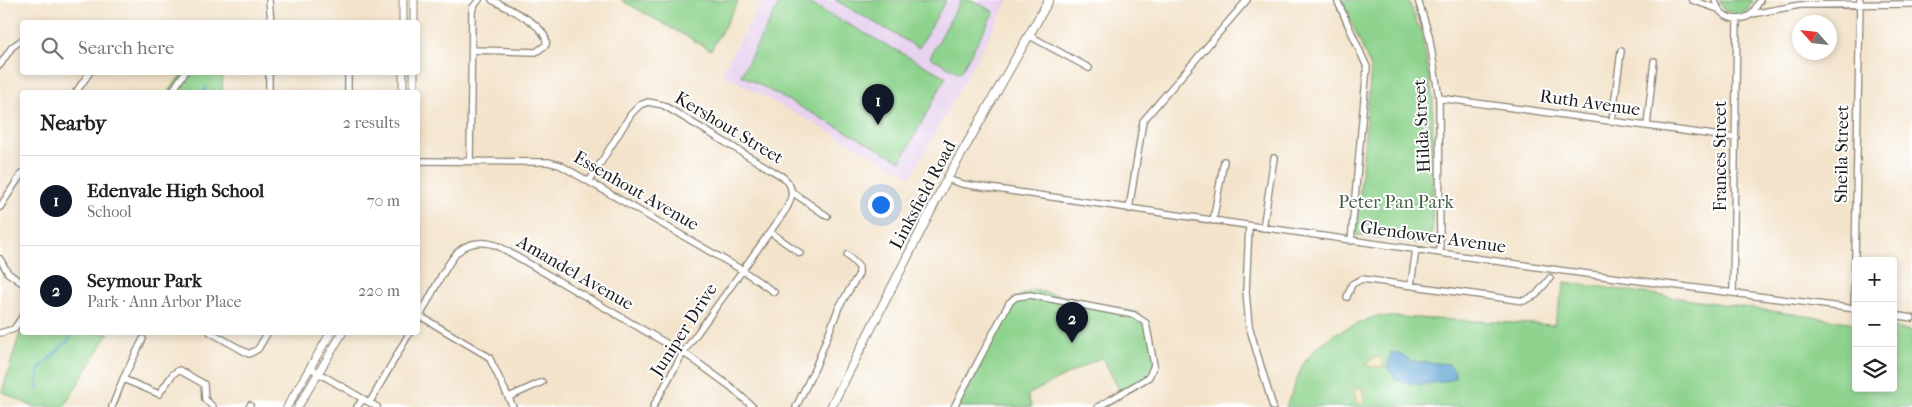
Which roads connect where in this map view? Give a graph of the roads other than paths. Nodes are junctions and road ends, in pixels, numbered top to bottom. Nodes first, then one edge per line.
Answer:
1 (269, 0) edge
2 (403, 0) edge
3 (414, 0) edge
4 (479, 0) edge
5 (492, 0) edge
6 (1049, 0) edge
7 (1247, 0) edge
8 (1336, 0) edge
9 (1418, 0) edge
10 (1692, 0) edge
11 (1715, 0) edge
12 (1760, 0) edge
13 (1860, 2) edge
14 (1800, 3) edge
15 (1912, 4) edge
16 (1718, 9) junction
17 (1752, 14) junction
18 (1737, 19) junction
19 (270, 20) edge
20 (403, 20) edge
21 (414, 20) edge
22 (1030, 36) junction
23 (20, 41) edge
24 (472, 50) junction
25 (1621, 50) dead end
26 (1654, 61) dead end
27 (0, 65) edge
28 (1089, 68) dead end
29 (88, 75) edge
30 (183, 75) edge
31 (270, 75) edge
32 (348, 75) edge
33 (403, 75) edge
34 (414, 75) edge
35 (77, 90) edge
36 (173, 90) edge
37 (269, 90) edge
38 (348, 90) edge
39 (403, 90) edge
40 (414, 90) edge
41 (1439, 98) junction
42 (1612, 122) junction
43 (1647, 126) junction
44 (1736, 138) junction
45 (1274, 158) dead end
46 (420, 161) edge
47 (1224, 161) dead end
48 (470, 162) junction
49 (20, 177) edge
50 (947, 179) junction
51 (590, 180) junction
52 (792, 192) junction
53 (0, 207) edge
54 (1129, 209) junction
55 (827, 216) dead end
56 (1213, 221) junction
57 (1250, 226) junction
58 (1263, 228) junction
59 (770, 232) junction
60 (1350, 241) junction
61 (1416, 249) junction
62 (1440, 252) junction
63 (800, 253) dead end
64 (846, 255) dead end
65 (0, 259) edge
66 (742, 270) junction
67 (1550, 278) dead end
68 (20, 282) edge
69 (1411, 285) junction
70 (774, 292) dead end
71 (1733, 293) junction
72 (1348, 297) dead end
73 (1855, 302) edge
74 (1852, 309) edge
75 (420, 316) edge
76 (1897, 316) edge
77 (1912, 318) edge
78 (420, 319) edge
79 (20, 320) edge
80 (0, 333) edge
81 (215, 335) edge
82 (266, 335) edge
83 (329, 335) edge
84 (341, 335) edge
85 (408, 335) edge
86 (144, 338) dead end
87 (683, 354) junction
88 (310, 368) junction
89 (319, 373) junction
90 (123, 379) junction
91 (542, 382) dead end
92 (509, 397) junction
93 (363, 398) junction
94 (370, 402) junction
95 (112, 407) edge
96 (213, 407) edge
97 (287, 407) edge
98 (298, 407) edge
99 (357, 407) edge
100 (377, 407) edge
101 (514, 407) edge
102 (653, 407) edge
103 (753, 407) edge
104 (796, 407) edge
105 (831, 407) edge
106 (954, 407) edge
107 (1098, 407) edge
108 (1273, 407) edge

1 - 19 street
2 - 20 street
3 - 21 street
4 - 24 street
5 - 24 street
6 - 22 main road, Linksfield Road
7 - 54 street
8 - 60 street
9 - 41 street, Hilda Street
10 - 16 street
11 - 16 street
12 - 17 street
13 - 14 street
13 - 15 street
13 - 73 street, Sheila Street
14 - 17 street
16 - 18 street
17 - 18 street
18 - 44 street, Frances Street
22 - 28 street
22 - 50 main road, Linksfield Road
23 - 27 street
24 - 48 street
25 - 42 street
26 - 43 street
29 - 35 street
30 - 36 street
31 - 37 street
32 - 38 street
33 - 39 street
34 - 40 street
41 - 42 street, Ruth Avenue
41 - 62 street, Hilda Street
42 - 43 street, Ruth Avenue
43 - 44 street, Ruth Avenue
44 - 71 street, Frances Street
45 - 58 street
46 - 48 street, Essenhout Avenue
47 - 56 street
48 - 51 street, Essenhout Avenue
49 - 53 street
50 - 54 street, Glendower Avenue
50 - 105 main road, Linksfield Road
51 - 52 street, Kershout Street
51 - 66 street, Essenhout Avenue
52 - 55 street, Kershout Street
52 - 59 street
54 - 56 street, Glendower Avenue
56 - 57 street, Glendower Avenue
57 - 58 street, Glendower Avenue
57 - 108 street
58 - 60 street, Glendower Avenue
59 - 63 street
59 - 66 street
60 - 61 street, Glendower Avenue
61 - 62 street, Glendower Avenue
61 - 69 street
62 - 71 street, Glendower Avenue
64 - 104 street
65 - 68 street
66 - 70 street, Essenhout Avenue
66 - 87 street, Juniper Drive
67 - 69 street
69 - 72 street
71 - 74 street, Glendower Avenue
75 - 87 street, Amandel Avenue
76 - 77 street
78 - 92 street
79 - 80 street
81 - 82 street
83 - 88 street
84 - 89 street
85 - 94 street
86 - 90 street
87 - 102 street, Juniper Drive
87 - 103 street, Amandel Avenue
88 - 89 street
88 - 97 street
89 - 93 street
89 - 98 street
90 - 95 street
90 - 96 street
91 - 92 street
92 - 101 street
93 - 94 street
93 - 99 street
94 - 100 street
106 - 107 street

